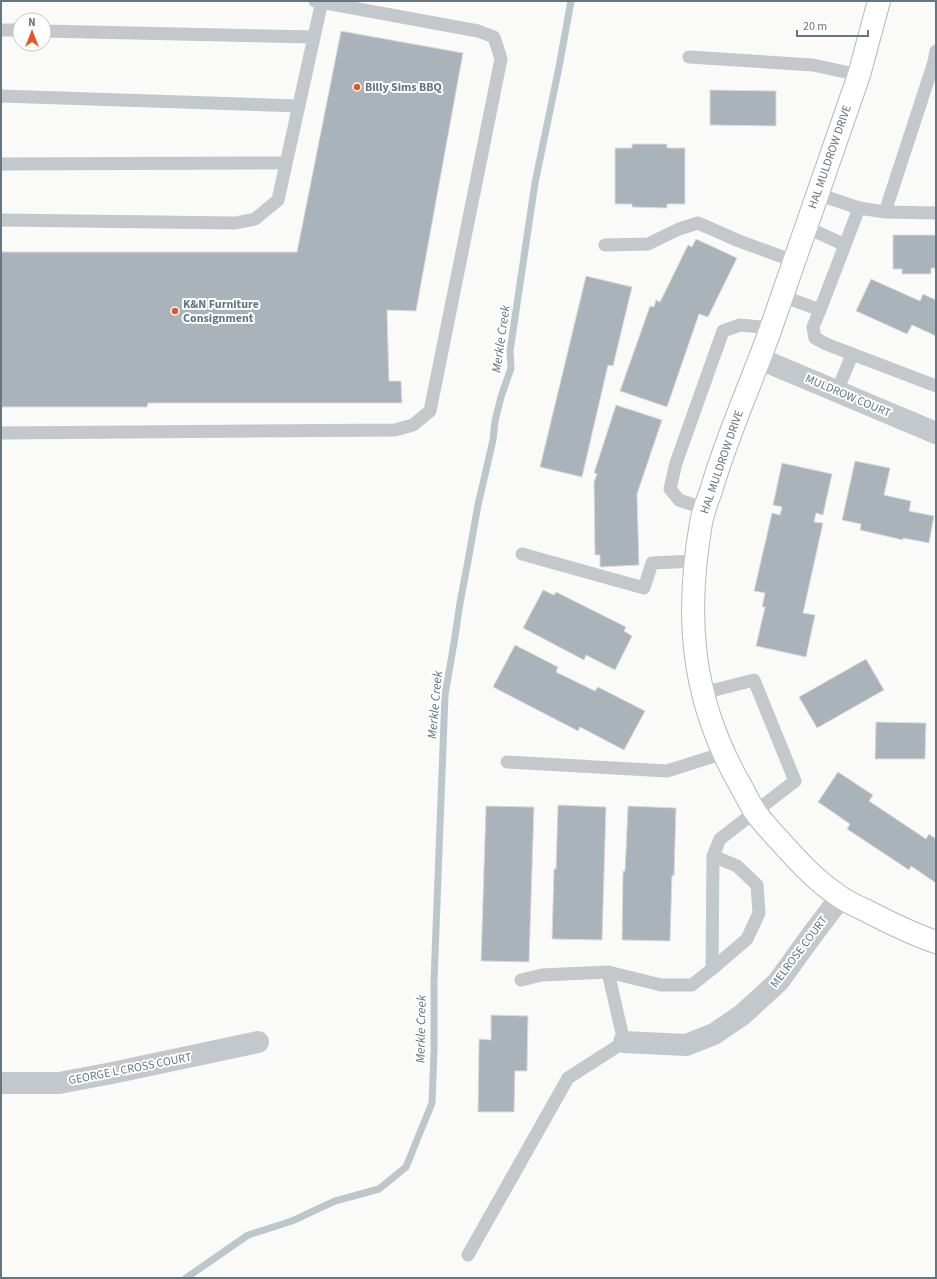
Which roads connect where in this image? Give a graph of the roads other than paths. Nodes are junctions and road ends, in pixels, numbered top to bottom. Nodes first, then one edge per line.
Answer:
1 (880, 1) edge
2 (319, 2) edge
3 (1, 30) edge
4 (12, 30) edge
5 (52, 31) edge
6 (314, 37) junction
7 (936, 51) edge
8 (689, 56) dead end
9 (859, 75) junction
10 (1, 96) edge
11 (299, 106) junction
12 (286, 163) junction
13 (1, 164) edge
14 (817, 194) junction
15 (859, 208) junction
16 (885, 212) junction
17 (936, 213) edge
18 (1, 220) edge
19 (806, 227) junction
20 (605, 244) dead end
21 (845, 244) junction
22 (794, 261) junction
23 (782, 296) junction
24 (820, 310) junction
25 (771, 328) junction
26 (852, 355) junction
27 (760, 359) junction
28 (936, 386) edge
29 (837, 391) junction
30 (1, 433) edge
31 (936, 433) edge
32 (705, 509) junction
33 (522, 554) dead end
34 (696, 561) junction
35 (703, 693) junction
36 (724, 753) junction
37 (508, 762) dead end
38 (756, 812) junction
39 (714, 856) junction
40 (840, 898) junction
41 (936, 942) edge
42 (712, 969) junction
43 (608, 972) junction
44 (521, 980) dead end
45 (258, 1042) dead end
46 (624, 1042) junction
47 (1, 1083) edge
48 (468, 1255) dead end

1 - 9 street, HAL MULDROW DRIVE
2 - 6 lane
2 - 30 lane
3 - 4 lane
5 - 6 lane
6 - 11 lane
7 - 16 lane
8 - 9 lane
9 - 14 street, HAL MULDROW DRIVE
10 - 11 lane
11 - 12 lane
12 - 13 lane
12 - 18 lane
14 - 15 lane
14 - 19 street, HAL MULDROW DRIVE
15 - 16 lane
15 - 21 lane
16 - 17 lane
19 - 21 lane
19 - 22 street, HAL MULDROW DRIVE
20 - 22 lane
21 - 24 lane
22 - 23 street, HAL MULDROW DRIVE
23 - 24 lane
23 - 25 street, HAL MULDROW DRIVE
24 - 26 lane
25 - 27 street, HAL MULDROW DRIVE
25 - 32 lane
26 - 28 lane
26 - 29 lane
27 - 29 street, MULDROW COURT
27 - 32 street, HAL MULDROW DRIVE
29 - 31 street, MULDROW COURT
32 - 34 street, HAL MULDROW DRIVE
33 - 34 lane
34 - 35 street, HAL MULDROW DRIVE
35 - 36 street, HAL MULDROW DRIVE
35 - 38 lane
36 - 37 lane
36 - 38 street, HAL MULDROW DRIVE
38 - 39 lane
38 - 40 street, HAL MULDROW DRIVE
39 - 42 lane
39 - 42 lane
40 - 41 street, HAL MULDROW DRIVE
40 - 46 street, MELROSE COURT
42 - 43 lane
43 - 44 lane
43 - 46 lane
45 - 47 street, GEORGE L CROSS COURT
46 - 48 lane

